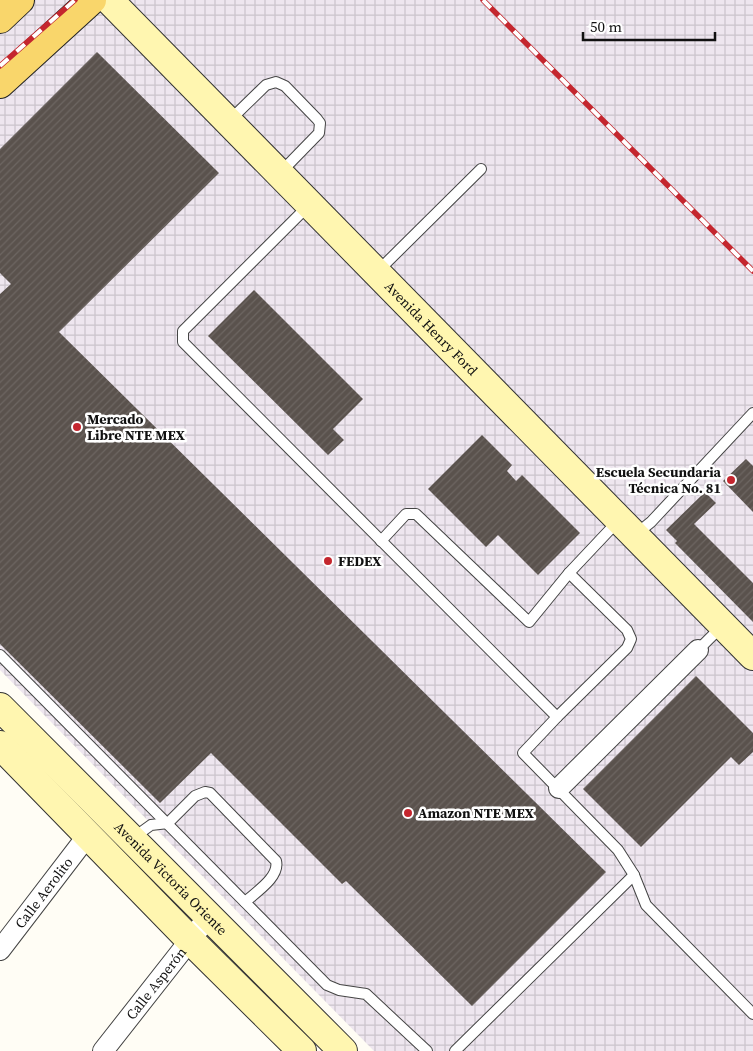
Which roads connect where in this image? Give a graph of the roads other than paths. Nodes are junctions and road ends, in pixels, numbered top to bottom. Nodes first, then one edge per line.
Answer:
1 (20, 0) edge
2 (92, 0) edge
3 (109, 0) edge
4 (0, 19) edge
5 (0, 84) edge
6 (228, 122) junction
7 (481, 169) dead end
8 (280, 174) junction
9 (310, 204) junction
10 (376, 273) junction
11 (753, 413) edge
12 (626, 528) junction
13 (381, 541) junction
14 (569, 573) junction
15 (723, 626) junction
16 (698, 650) joint
17 (0, 655) edge
18 (753, 656) edge
19 (0, 707) edge
20 (557, 717) junction
21 (0, 745) edge
22 (559, 788) junction
23 (168, 823) junction
24 (88, 835) junction
25 (133, 838) junction
26 (634, 875) junction
27 (245, 902) junction
28 (208, 916) junction
29 (191, 941) junction
30 (0, 950) edge
31 (753, 1014) edge
32 (293, 1048) edge
33 (103, 1051) edge
34 (343, 1051) edge
35 (427, 1051) edge
36 (455, 1051) edge

1 - 4 main road
2 - 5 main road
3 - 6 street, Avenida Henry Ford
6 - 8 street, Avenida Henry Ford
6 - 8 lane
7 - 10 lane
8 - 9 street, Avenida Henry Ford
9 - 10 street, Avenida Henry Ford
9 - 13 lane
10 - 12 street, Avenida Henry Ford
11 - 12 lane
12 - 14 lane
12 - 15 street, Avenida Henry Ford
13 - 14 lane
13 - 20 lane
14 - 20 lane
15 - 16 lane
15 - 18 street, Avenida Henry Ford
16 - 22 street
17 - 23 lane
19 - 25 street, Avenida Victoria Oriente
20 - 22 lane
21 - 24 street
22 - 26 lane
23 - 25 lane
23 - 27 lane
23 - 27 lane
24 - 29 street
24 - 30 street, Calle Aerolito
25 - 28 street, Avenida Victoria Oriente
26 - 31 lane
26 - 36 lane
27 - 35 lane
28 - 29 street, Calle Asperón
28 - 34 street, Avenida Victoria Oriente
29 - 32 street
29 - 33 street, Calle Asperón

